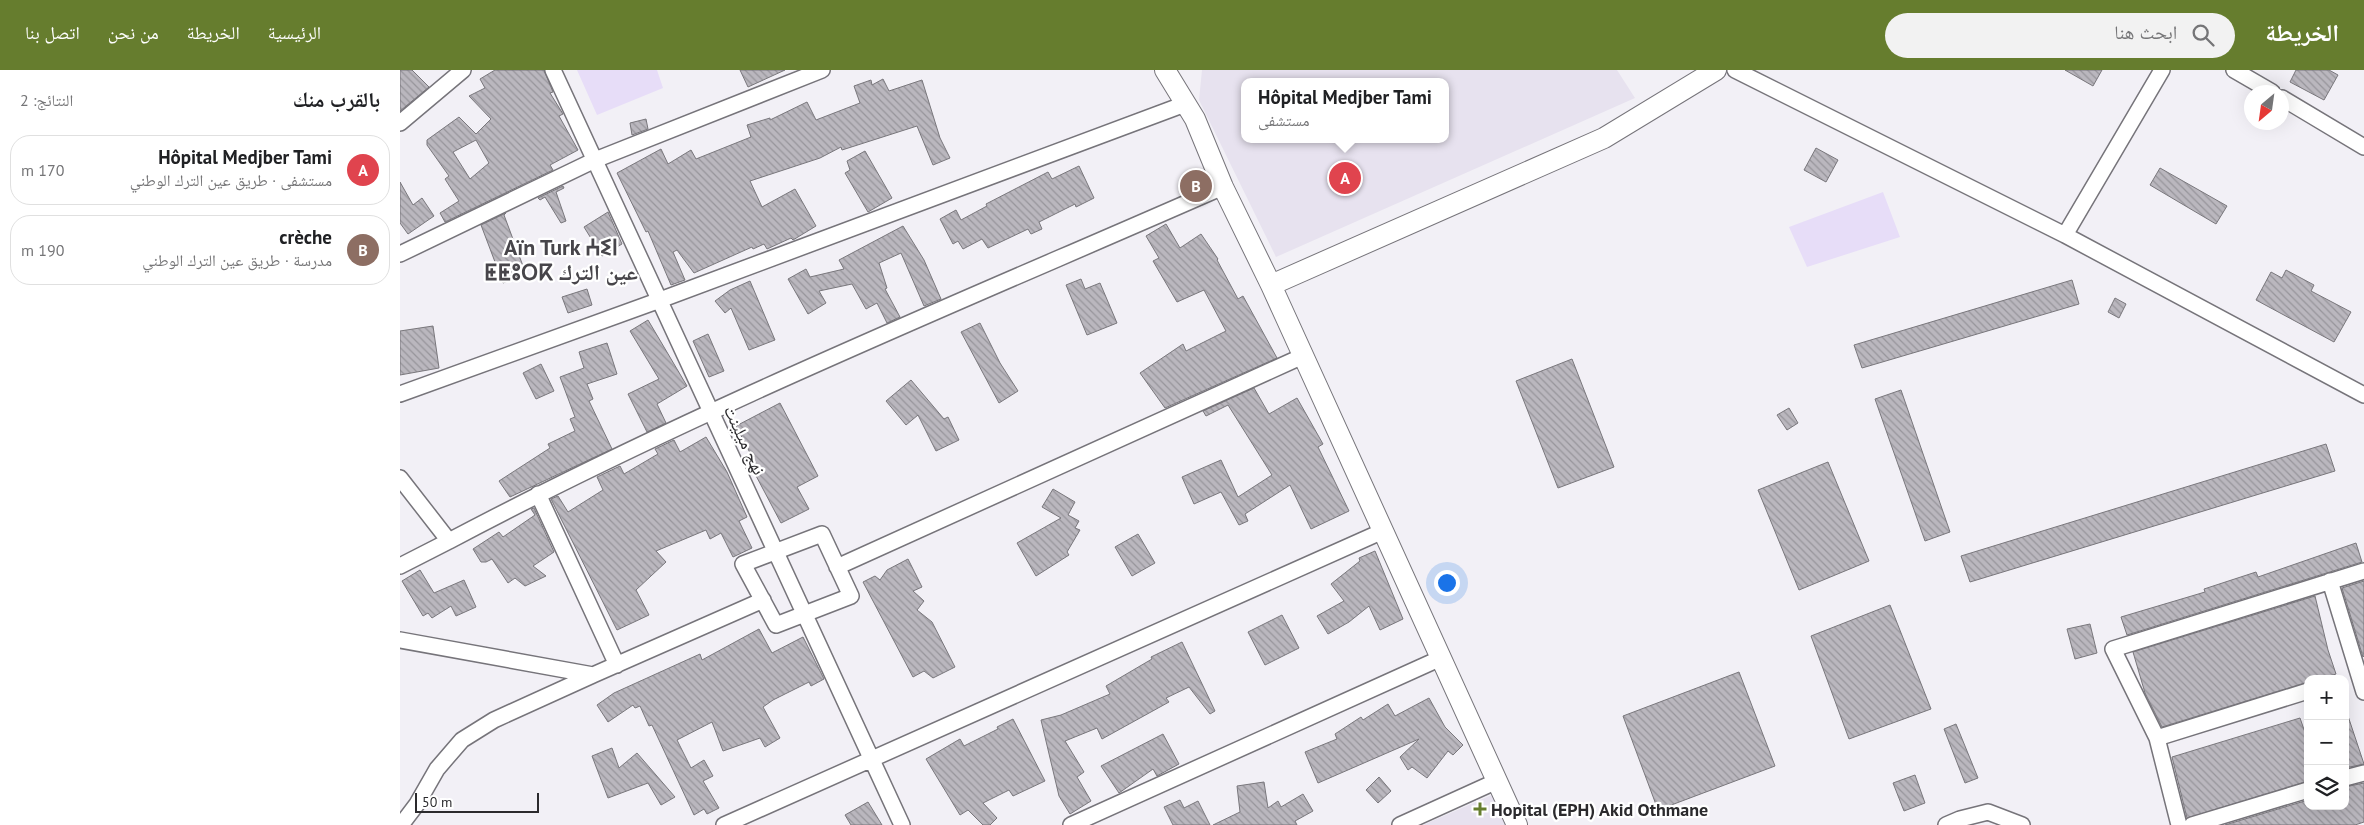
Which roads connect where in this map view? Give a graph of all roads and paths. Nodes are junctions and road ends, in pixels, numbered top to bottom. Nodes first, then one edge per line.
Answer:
1 (463, 70) edge
2 (553, 70) edge
3 (822, 70) edge
4 (1165, 70) edge
5 (1716, 70) edge
6 (1735, 70) edge
7 (2162, 70) edge
8 (2234, 70) edge
9 (2260, 85) edge
10 (2289, 102) edge
11 (1185, 104) junction
12 (400, 123) edge
13 (2364, 146) edge
14 (595, 160) junction
15 (1223, 187) junction
16 (2065, 236) junction
17 (400, 254) edge
18 (1271, 285) junction
19 (660, 300) junction
20 (1303, 356) junction
21 (400, 394) edge
22 (2364, 395) edge
23 (711, 410) junction
24 (400, 478) edge
25 (538, 494) junction
26 (1383, 531) junction
27 (449, 541) junction
28 (776, 551) junction
29 (400, 566) edge
30 (837, 567) junction
31 (2364, 571) edge
32 (2330, 581) junction
33 (763, 600) junction
34 (805, 614) junction
35 (400, 640) edge
36 (1441, 658) junction
37 (617, 665) junction
38 (548, 667) junction
39 (593, 675) junction
40 (2352, 678) edge
41 (2364, 692) edge
42 (555, 693) junction
43 (2304, 693) edge
44 (2157, 738) junction
45 (872, 760) junction
46 (2364, 773) edge
47 (2349, 777) edge
48 (1497, 781) junction
49 (2304, 791) edge
50 (401, 825) edge
51 (724, 825) edge
52 (902, 825) edge
53 (1071, 825) edge
54 (1400, 825) edge
55 (1517, 825) edge
56 (1946, 825) edge
57 (2022, 825) edge
58 (2178, 825) edge
59 (2192, 825) edge

1 - 12 street
2 - 14 street, نهج ميلينت
3 - 14 street
4 - 11 main road
5 - 18 main road
6 - 16 street
7 - 16 street
8 - 9 street
10 - 13 street
11 - 15 main road
11 - 19 street
14 - 17 street
14 - 19 street, نهج ميلينت
15 - 18 main road
15 - 23 street
16 - 22 street
18 - 20 main road
19 - 21 street
19 - 23 street, نهج ميلينت
20 - 26 main road
20 - 30 street
23 - 25 street
23 - 28 street, نهج ميلينت
24 - 27 street
25 - 27 street
25 - 37 street
26 - 36 main road
26 - 45 street
27 - 29 street
28 - 30 street
28 - 33 street
28 - 34 street, نهج ميلينت
30 - 34 street
31 - 32 street
32 - 40 street
32 - 44 street
33 - 34 street
33 - 37 street
34 - 45 street, نهج ميلينت
35 - 38 street
36 - 48 main road
36 - 53 street
37 - 39 street
38 - 39 street
38 - 42 street
39 - 42 street
40 - 41 street
42 - 50 street
43 - 44 street
44 - 58 street
45 - 51 street
45 - 52 street, نهج ميلينت
46 - 47 street
48 - 54 street
48 - 55 main road
49 - 59 street
56 - 57 street

